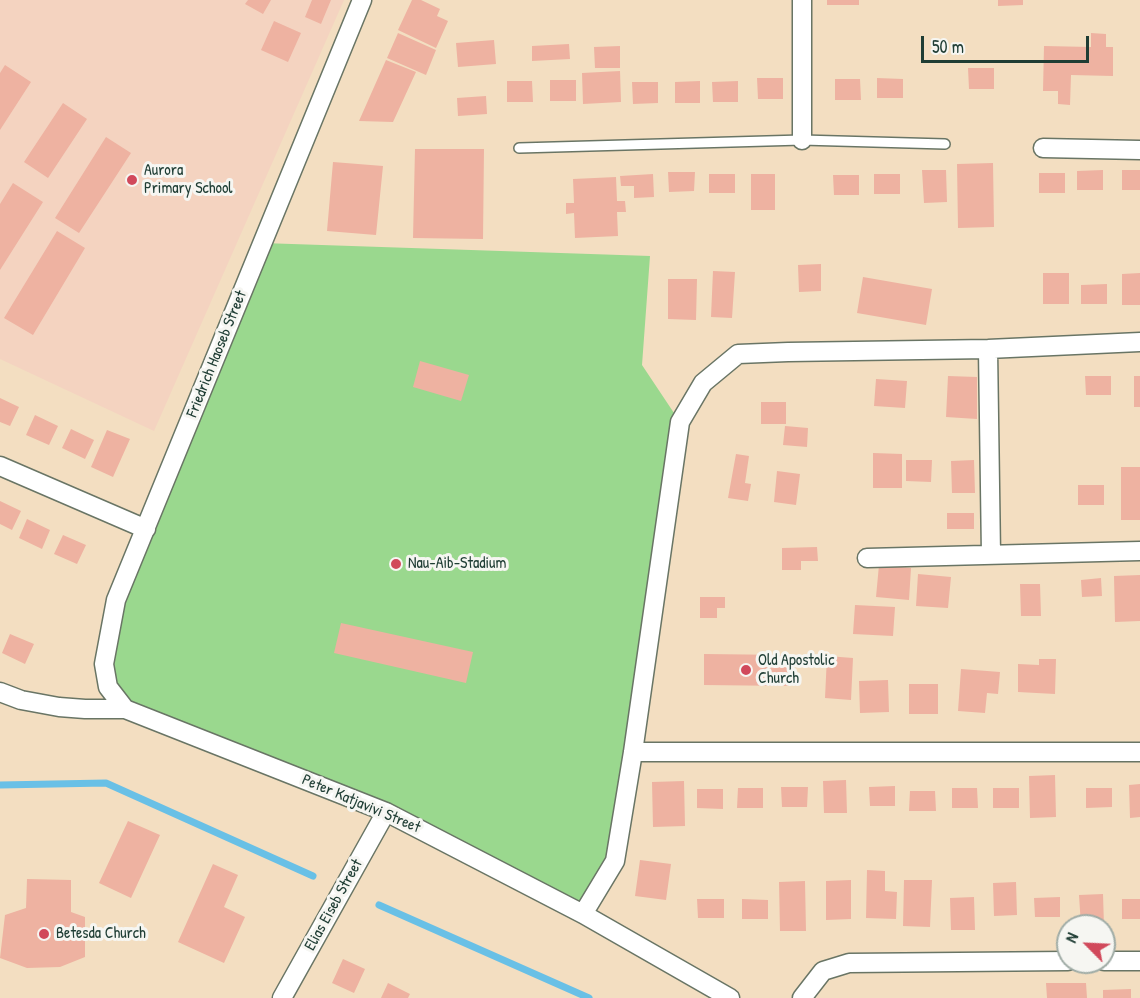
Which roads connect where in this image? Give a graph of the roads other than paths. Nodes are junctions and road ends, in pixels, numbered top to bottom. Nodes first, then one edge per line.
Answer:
1 (362, 0) edge
2 (802, 0) edge
3 (802, 140) junction
4 (945, 144) dead end
5 (519, 148) dead end
6 (1043, 148) dead end
7 (1140, 150) edge
8 (1140, 342) edge
9 (988, 349) junction
10 (0, 466) edge
11 (146, 529) junction
12 (1140, 551) edge
13 (991, 555) junction
14 (867, 558) dead end
15 (0, 692) edge
16 (125, 709) junction
17 (633, 752) junction
18 (1140, 752) edge
19 (386, 812) junction
20 (583, 914) junction
21 (1056, 961) edge
22 (1116, 961) edge
23 (1140, 961) edge
24 (282, 998) edge
25 (730, 998) edge
26 (802, 998) edge

1 - 11 street, Friedrich Haoseb Street
2 - 3 street
3 - 4 lane
3 - 5 lane
6 - 7 street
8 - 9 street
9 - 13 street
9 - 17 street
10 - 11 street
11 - 16 street, Friedrich Haoseb Street
12 - 13 street
13 - 14 street
15 - 16 street, Peter Katjavivi Street
16 - 19 street, Peter Katjavivi Street
17 - 18 street
17 - 20 street
19 - 20 street, Peter Katjavivi Street
19 - 24 street, Elias Eiseb Street
20 - 25 street, Peter Katjavivi Street
21 - 26 street
22 - 23 street

